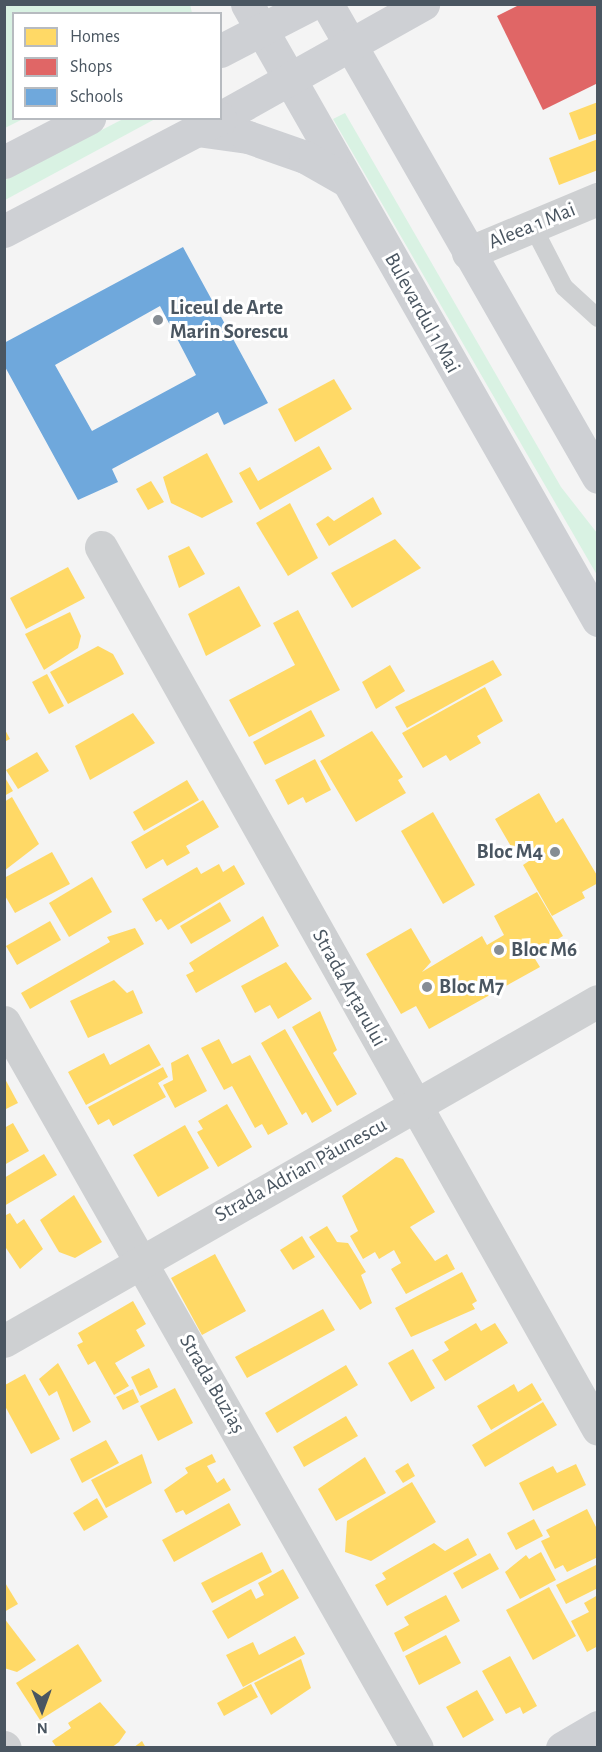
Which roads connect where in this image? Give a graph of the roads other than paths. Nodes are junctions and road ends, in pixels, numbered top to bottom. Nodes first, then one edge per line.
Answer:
1 (311, 4) edge
2 (327, 4) edge
3 (423, 4) edge
4 (254, 18) edge
5 (222, 49) edge
6 (352, 49) junction
7 (291, 83) junction
8 (222, 118) edge
9 (85, 120) edge
10 (213, 122) edge
11 (4, 162) edge
12 (348, 181) junction
13 (597, 199) edge
14 (532, 225) junction
15 (4, 231) edge
16 (468, 253) junction
17 (597, 318) edge
18 (597, 477) edge
19 (101, 547) dead end
20 (597, 620) edge
21 (597, 1001) edge
22 (4, 1022) edge
23 (416, 1106) junction
24 (143, 1258) junction
25 (4, 1341) edge
26 (597, 1429) edge
27 (597, 1727) edge
28 (417, 1748) edge
29 (562, 1748) edge

1 - 4 main road
2 - 6 main road
3 - 6 main road
4 - 5 main road
4 - 7 main road, Bulevardul 1 Mai
6 - 7 main road
6 - 16 main road
7 - 8 main road
7 - 12 main road, Bulevardul 1 Mai
9 - 11 main road
10 - 12 main road
10 - 15 main road
12 - 20 main road, Bulevardul 1 Mai
13 - 14 street, Aleea 1 Mai
14 - 16 street, Aleea 1 Mai
14 - 17 lane
16 - 18 main road
19 - 23 street, Strada Arțarului
21 - 23 street, Strada Adrian Păunescu
22 - 24 street, Strada Buziaș
23 - 24 street, Strada Adrian Păunescu
23 - 26 street, Strada Arțarului
24 - 25 street, Strada Adrian Păunescu
24 - 28 street, Strada Buziaș
27 - 29 main road

